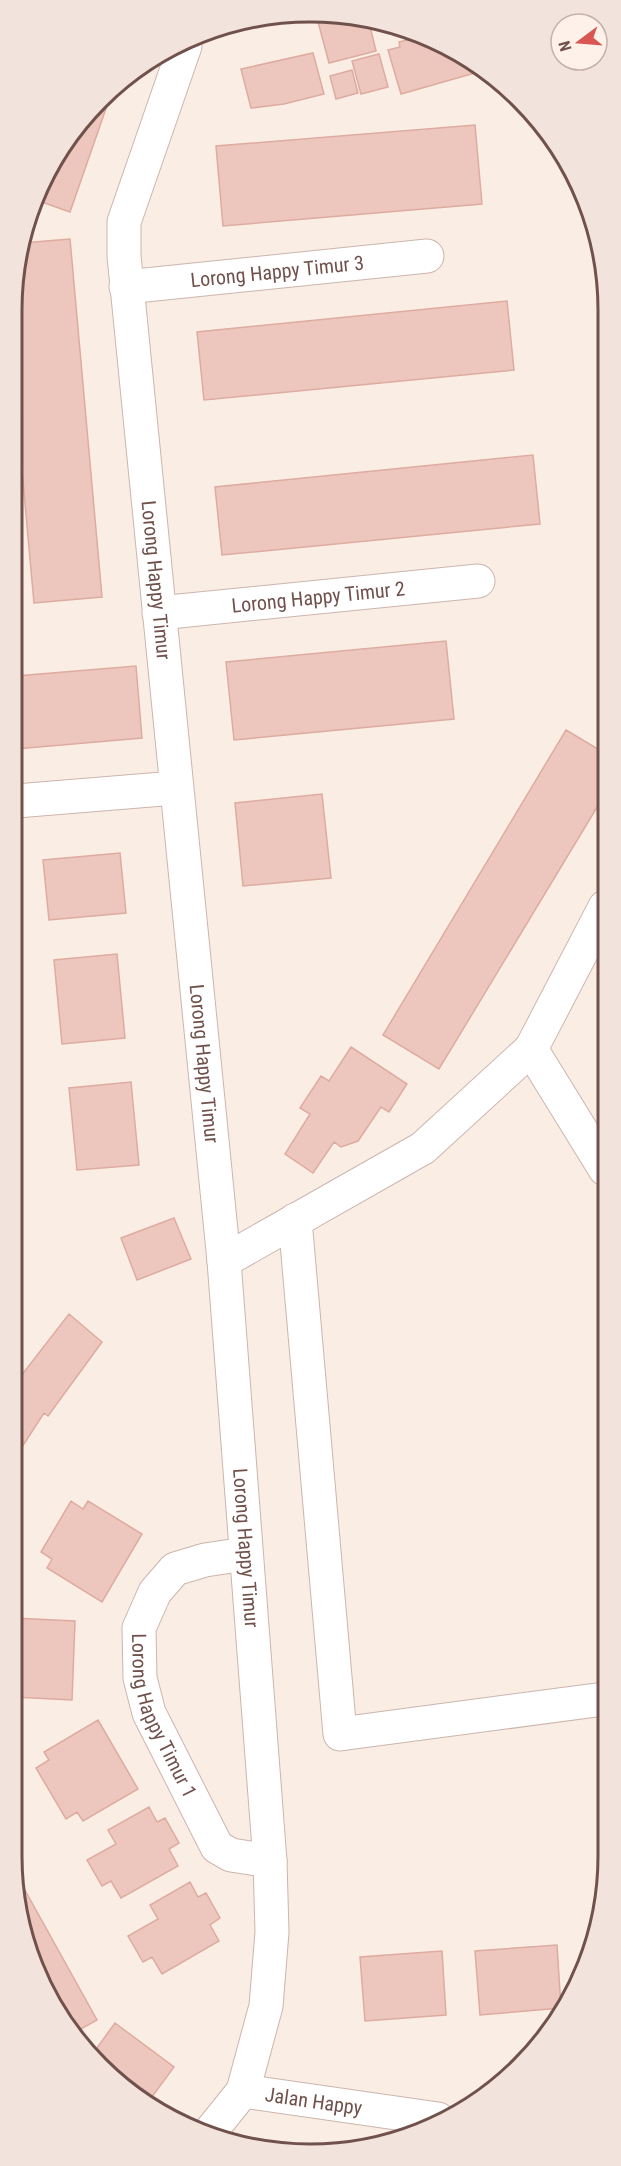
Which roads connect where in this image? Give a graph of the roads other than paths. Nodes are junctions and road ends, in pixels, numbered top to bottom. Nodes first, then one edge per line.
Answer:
1 (183, 52) edge
2 (427, 256) dead end
3 (126, 287) junction
4 (477, 581) dead end
5 (159, 614) junction
6 (175, 788) junction
7 (22, 801) edge
8 (598, 920) edge
9 (531, 1049) junction
10 (598, 1158) edge
11 (295, 1220) junction
12 (224, 1261) junction
13 (245, 1554) junction
14 (598, 1700) edge
15 (270, 1861) junction
16 (243, 2091) junction
17 (430, 2118) edge
18 (214, 2127) edge

1 - 3 street, Lorong Happy Timur
2 - 3 street, Lorong Happy Timur 3
3 - 5 street, Lorong Happy Timur
4 - 5 street, Lorong Happy Timur 2
5 - 6 street, Lorong Happy Timur
6 - 7 street
6 - 12 street, Lorong Happy Timur
8 - 9 street
9 - 10 street
9 - 11 street
11 - 12 street
11 - 14 street
12 - 13 street, Lorong Happy Timur
13 - 15 street, Lorong Happy Timur
13 - 15 street, Lorong Happy Timur 1
15 - 16 street, Lorong Happy Timur
16 - 17 street, Jalan Happy
16 - 18 street, Jalan Happy

